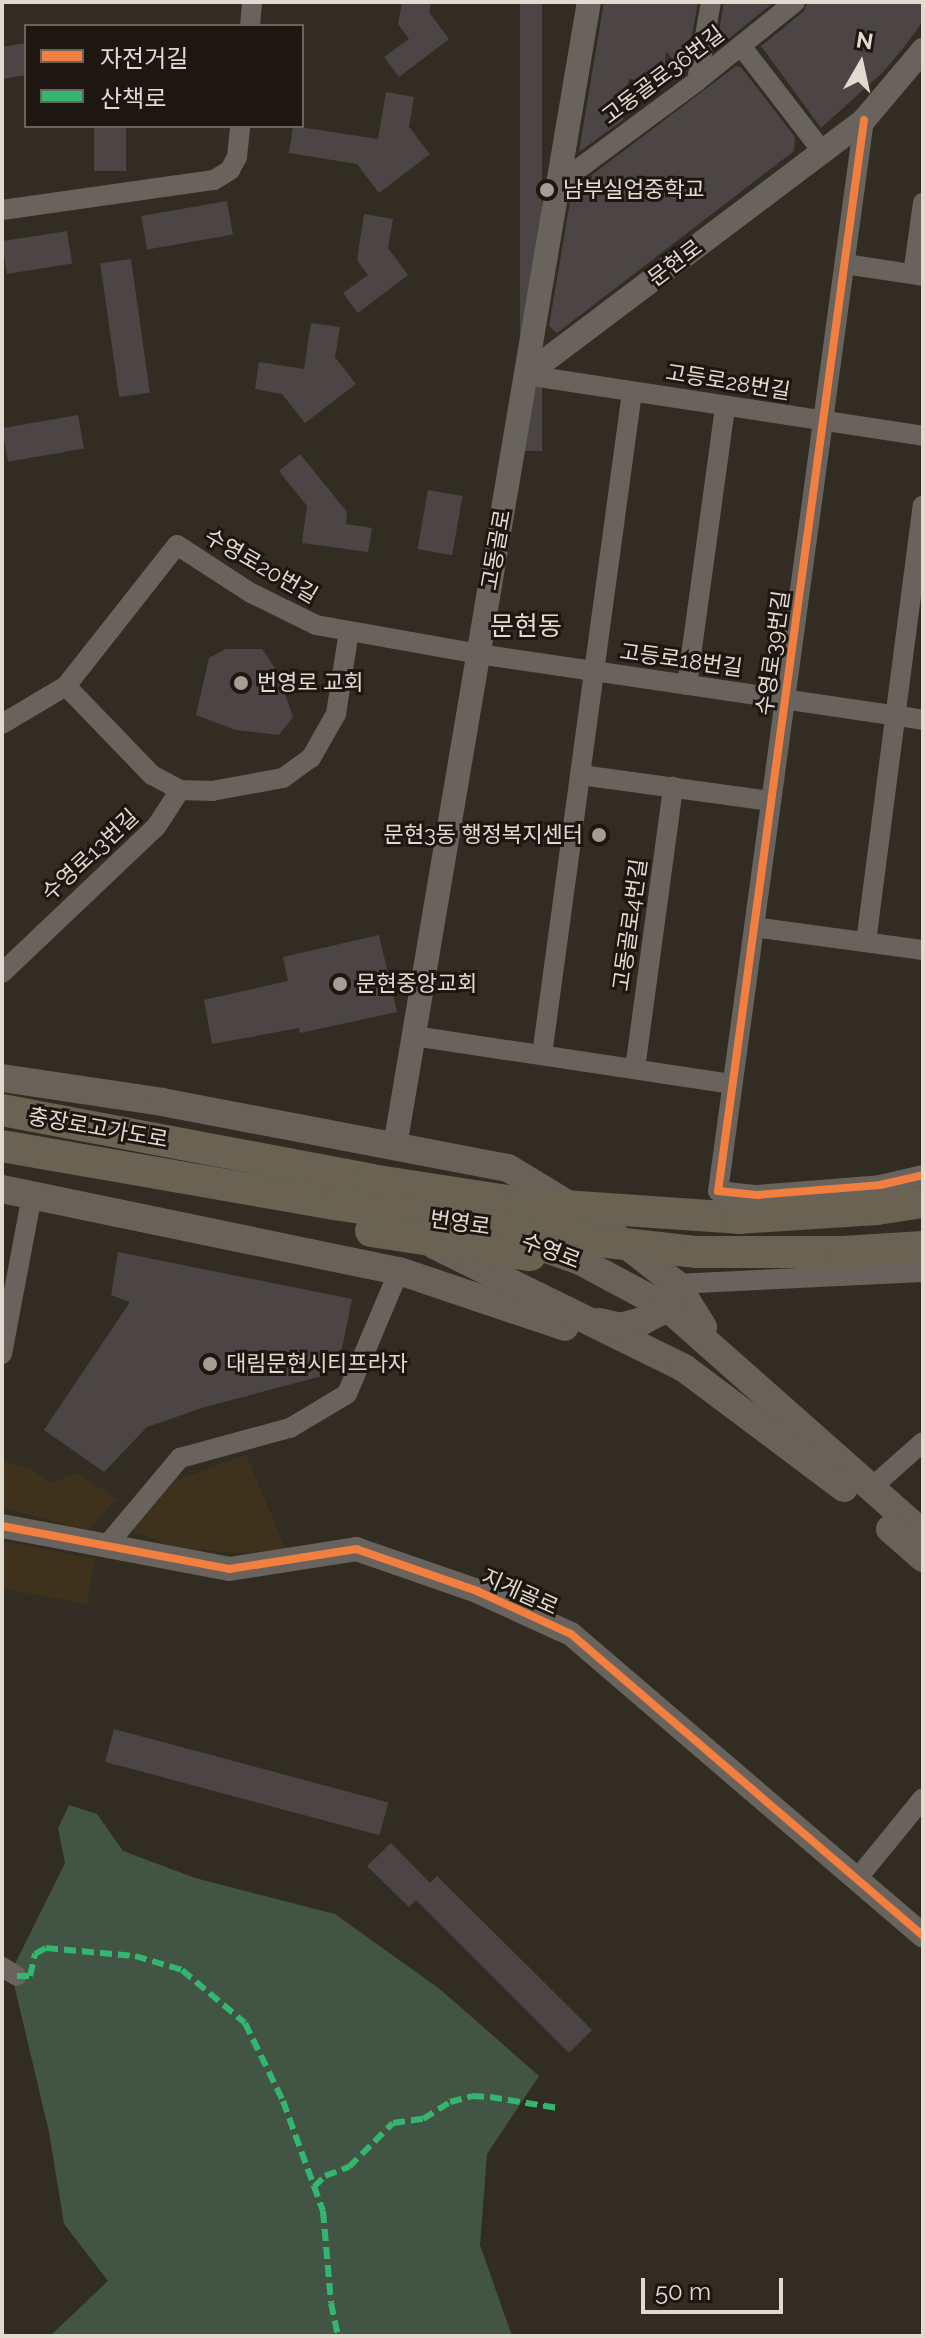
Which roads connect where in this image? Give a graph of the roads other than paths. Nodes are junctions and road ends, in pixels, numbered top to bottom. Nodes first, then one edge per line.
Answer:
1 (252, 2) edge
2 (589, 2) edge
3 (711, 2) edge
4 (795, 2) edge
5 (250, 24) edge
6 (741, 46) junction
7 (923, 50) edge
8 (697, 81) junction
9 (864, 120) junction
10 (240, 128) edge
11 (823, 152) junction
12 (558, 184) junction
13 (923, 203) edge
14 (2, 210) edge
15 (845, 264) junction
16 (918, 275) edge
17 (526, 375) junction
18 (632, 392) junction
19 (725, 406) junction
20 (823, 421) junction
21 (923, 436) edge
22 (923, 506) edge
23 (349, 631) junction
24 (478, 654) junction
25 (593, 671) junction
26 (687, 685) junction
27 (66, 686) junction
28 (785, 700) junction
29 (896, 716) junction
30 (923, 720) edge
31 (2, 724) edge
32 (581, 775) junction
33 (673, 787) junction
34 (180, 790) junction
35 (771, 801) junction
36 (754, 927) junction
37 (866, 942) junction
38 (923, 950) edge
39 (2, 973) edge
40 (414, 1036) junction
41 (542, 1055) junction
42 (635, 1069) junction
43 (2, 1078) edge
44 (732, 1084) junction
45 (2, 1096) edge
46 (2, 1110) edge
47 (2, 1118) edge
48 (2, 1130) edge
49 (194, 1145) joint
50 (2, 1146) edge
51 (395, 1146) junction
52 (2, 1166) edge
53 (923, 1175) edge
54 (2, 1189) edge
55 (32, 1195) junction
56 (923, 1202) edge
57 (738, 1218) junction
58 (923, 1247) edge
59 (697, 1252) junction
60 (399, 1271) junction
61 (923, 1272) edge
62 (672, 1296) junction
63 (575, 1315) junction
64 (2, 1354) edge
65 (703, 1381) junction
66 (923, 1442) edge
67 (871, 1488) junction
68 (2, 1526) edge
69 (923, 1534) edge
70 (107, 1545) junction
71 (923, 1558) edge
72 (923, 1798) edge
73 (857, 1879) junction
74 (923, 1936) edge

1 - 5 street
2 - 12 street, 고동골로
3 - 8 street
4 - 6 street, 고동골로36번길
6 - 8 street, 고동골로36번길
6 - 11 street
7 - 9 street, 문현로
8 - 12 street, 고동골로36번길
9 - 11 street, 문현로
9 - 15 street, 수영로39번길
10 - 14 street
11 - 17 street, 문현로
12 - 17 street, 고동골로
13 - 16 street
15 - 16 street
15 - 20 street, 수영로39번길
17 - 18 street, 고등로28번길
17 - 24 street, 고동골로
18 - 19 street, 고등로28번길
18 - 25 street
19 - 20 street, 고등로28번길
19 - 26 street
20 - 21 street, 고등로28번길
20 - 28 street, 수영로39번길
22 - 29 street
23 - 24 street, 수영로20번길
23 - 27 street, 수영로20번길
23 - 34 street
24 - 25 street, 고등로18번길
24 - 40 street, 고동골로
25 - 26 street, 고등로18번길
25 - 32 street
26 - 28 street, 고등로18번길
27 - 31 street, 수영로20번길
27 - 34 street
28 - 29 street, 고등로18번길
28 - 35 street, 수영로39번길
29 - 30 street, 고등로18번길
29 - 37 street
32 - 33 street
32 - 41 street
33 - 35 street
33 - 42 street, 고동골로4번길
34 - 39 street, 수영로13번길
35 - 36 street, 수영로39번길
36 - 37 street
36 - 44 street, 수영로39번길
37 - 38 street
40 - 41 street
40 - 51 street, 고동골로
41 - 42 street
42 - 44 street
43 - 51 main road
44 - 53 street, 수영로39번길
45 - 57 highway
46 - 49 highway, 충장로고가도로
47 - 62 main road, 수영로
48 - 63 main road, 수영로
49 - 57 highway, 번영로
50 - 59 highway, 번영로
51 - 62 main road
52 - 59 highway
54 - 55 main road, 수영로
55 - 60 main road, 수영로
55 - 64 street
56 - 57 highway, 번영로
58 - 59 highway, 번영로
60 - 65 main road, 수영로
60 - 70 street
61 - 62 street
62 - 63 main road
62 - 67 main road
63 - 65 main road, 수영로
65 - 71 main road, 수영로
66 - 67 street
67 - 69 main road
68 - 70 street, 지게골로
70 - 73 street, 지게골로
72 - 73 street
73 - 74 street, 지게골로

